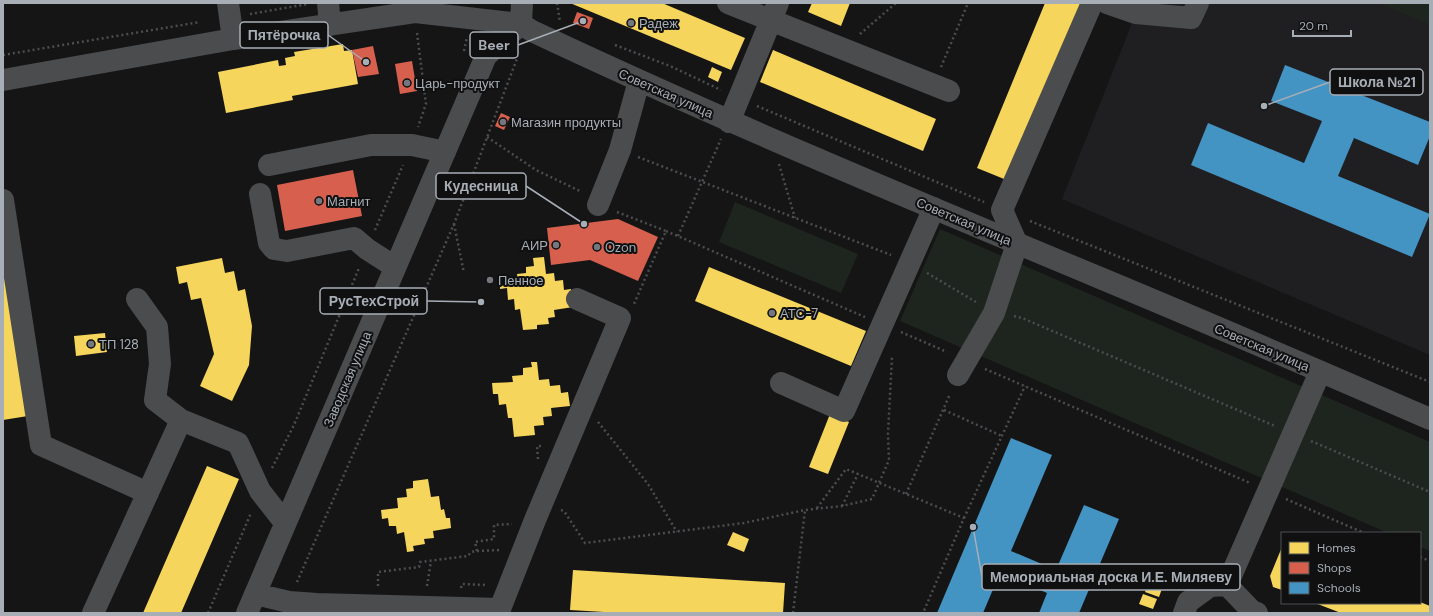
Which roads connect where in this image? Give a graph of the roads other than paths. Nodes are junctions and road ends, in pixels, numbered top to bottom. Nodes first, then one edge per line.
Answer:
1 (328, 3) edge
2 (728, 3) edge
3 (1092, 3) edge
4 (1107, 3) edge
5 (1198, 3) edge
6 (229, 10) edge
7 (775, 12) edge
8 (522, 14) edge
9 (330, 25) junction
10 (233, 39) junction
11 (3, 80) edge
12 (639, 81) junction
13 (941, 88) road end
14 (729, 122) junction
15 (445, 152) junction
16 (270, 165) dead end
17 (260, 194) dead end
18 (3, 200) edge
19 (599, 203) road end
20 (934, 208) junction
21 (1017, 244) junction
22 (395, 267) junction
23 (137, 299) dead end
24 (577, 299) dead end
25 (963, 368) road end
26 (1320, 372) junction
27 (781, 383) dead end
28 (1430, 419) edge
29 (181, 420) junction
30 (148, 493) junction
31 (285, 523) junction
32 (1227, 585) junction
33 (251, 604) edge
34 (93, 613) edge
35 (1184, 613) edge
36 (1257, 613) edge

1 - 9 street
2 - 7 street
3 - 21 street
4 - 5 street
6 - 10 street
7 - 13 street
7 - 14 street
8 - 9 street
8 - 12 street, Советская улица
8 - 15 street, Заводская улица
9 - 10 street
10 - 11 street
12 - 14 street, Советская улица
12 - 19 street
14 - 20 street, Советская улица
15 - 16 street
15 - 22 street, Заводская улица
17 - 22 street
18 - 30 street
20 - 21 street, Советская улица
20 - 27 street
21 - 25 street
21 - 26 street, Советская улица
22 - 31 street, Заводская улица
23 - 29 street
24 - 33 street
26 - 28 street, Советская улица
26 - 32 street
29 - 30 street
29 - 31 street
30 - 34 street
31 - 33 street, Заводская улица
32 - 35 street
32 - 36 street

